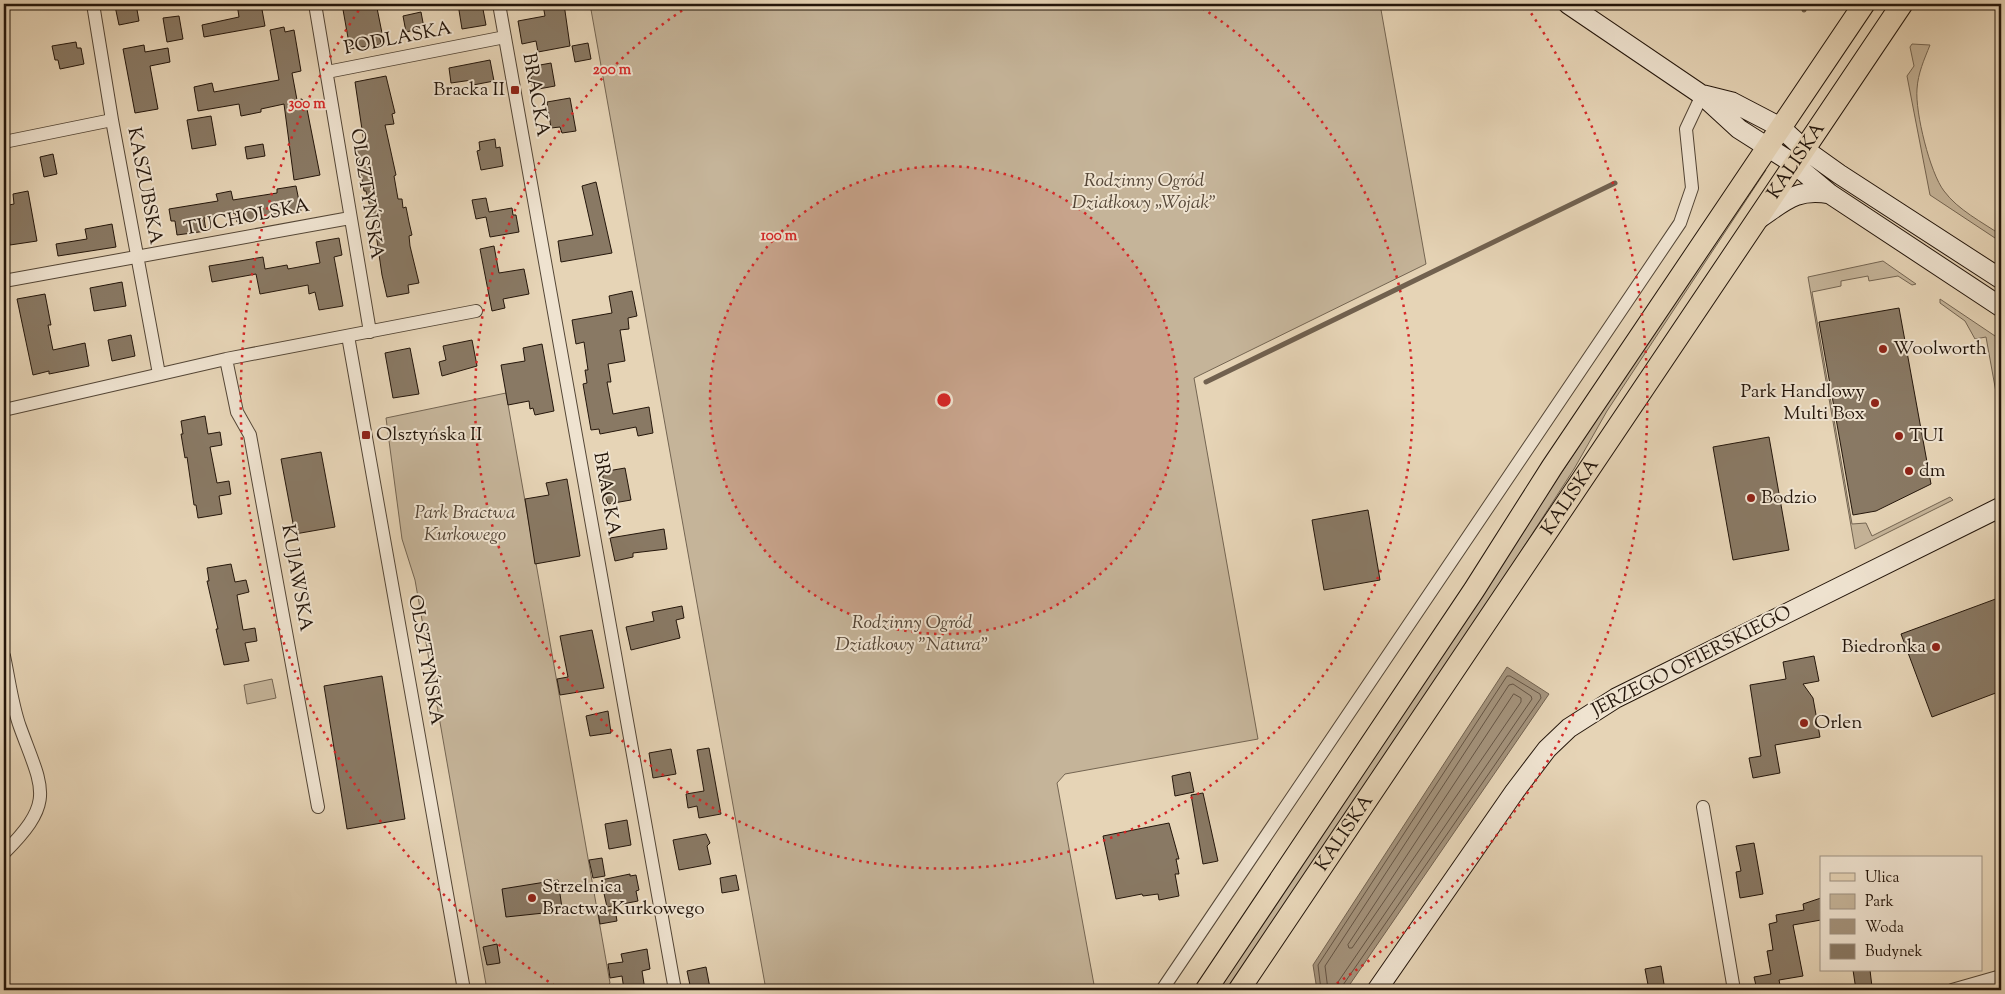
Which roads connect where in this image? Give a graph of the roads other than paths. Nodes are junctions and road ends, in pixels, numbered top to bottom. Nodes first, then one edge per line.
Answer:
1 (93, 4) edge
2 (315, 4) edge
3 (499, 4) edge
4 (1568, 4) edge
5 (1864, 4) edge
6 (1902, 4) edge
7 (505, 37) junction
8 (327, 72) junction
9 (1702, 95) junction
10 (112, 120) junction
11 (1780, 128) junction
12 (4, 142) edge
13 (1766, 148) junction
14 (1799, 157) junction
15 (1830, 194) junction
16 (350, 218) junction
17 (1756, 221) junction
18 (139, 257) junction
19 (2001, 279) edge
20 (4, 281) edge
21 (2001, 308) edge
22 (476, 310) dead end
23 (370, 332) junction
24 (348, 336) junction
25 (226, 359) junction
26 (159, 374) junction
27 (4, 410) edge
28 (2001, 507) edge
29 (4, 656) edge
30 (318, 806) dead end
31 (1702, 807) dead end
32 (4, 853) edge
33 (2001, 976) edge
34 (464, 990) edge
35 (675, 990) edge
36 (1162, 990) edge
37 (1206, 990) edge
38 (1239, 990) edge
39 (1377, 990) edge
40 (1734, 990) edge
41 (1952, 990) edge

1 - 10 street, KASZUBSKA
2 - 8 street, OLSZTYŃSKA
3 - 7 street, BRACKA
4 - 9 street
5 - 11 main road, KALISKA
6 - 14 main road, KALISKA
7 - 8 street, PODLASKA
7 - 35 street, BRACKA
8 - 16 street, OLSZTYŃSKA
9 - 11 street
9 - 13 street
9 - 36 street
10 - 12 street
10 - 18 street, KASZUBSKA
11 - 13 main road, KALISKA
11 - 14 street
13 - 14 street
13 - 37 main road, KALISKA
14 - 15 street
14 - 17 main road, KALISKA
14 - 19 street
15 - 17 street
15 - 21 street
16 - 18 street, TUCHOLSKA
16 - 23 street, OLSZTYŃSKA
17 - 38 main road, KALISKA
18 - 20 street, TUCHOLSKA
18 - 26 street, KASZUBSKA
22 - 23 street
23 - 24 street
24 - 25 street
24 - 34 street, OLSZTYŃSKA
25 - 26 street
25 - 30 street, KUJAWSKA
26 - 27 street
28 - 39 street, JERZEGO OFIERSKIEGO
29 - 32 street
31 - 40 street
33 - 41 street

